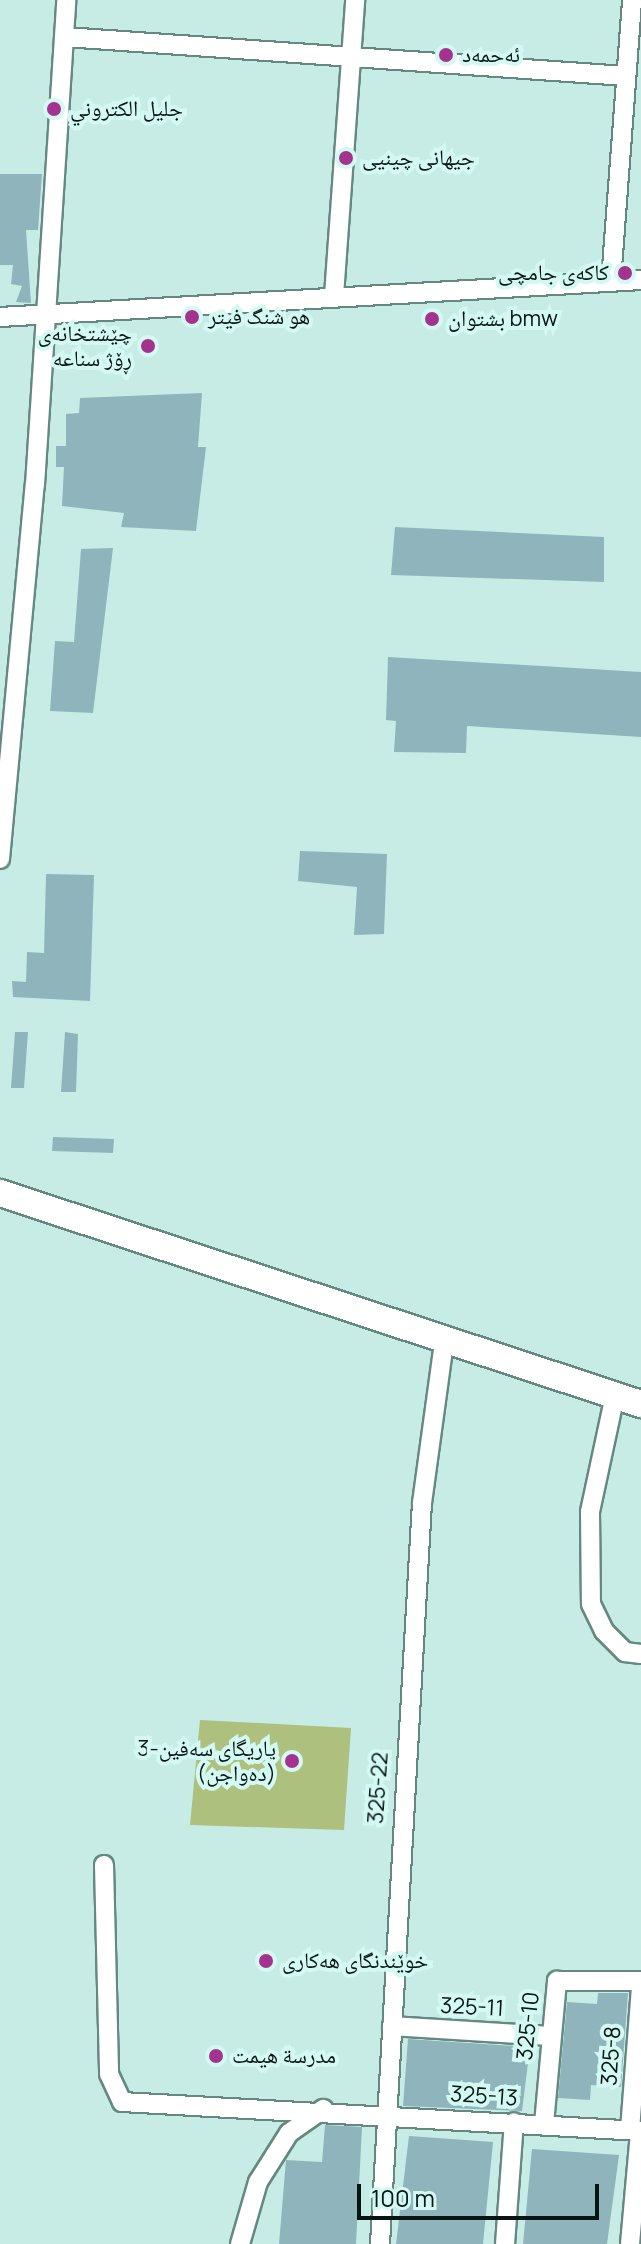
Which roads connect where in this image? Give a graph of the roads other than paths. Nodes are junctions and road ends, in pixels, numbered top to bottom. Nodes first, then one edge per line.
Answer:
1 (66, 0) edge
2 (355, 0) edge
3 (632, 0) edge
4 (65, 37) junction
5 (349, 58) junction
6 (625, 76) junction
7 (641, 280) edge
8 (611, 281) junction
9 (334, 296) junction
10 (46, 314) junction
11 (0, 317) edge
12 (0, 859) edge
13 (0, 1193) edge
14 (445, 1336) junction
15 (615, 1395) junction
16 (641, 1404) edge
17 (641, 1654) edge
18 (104, 1865) dead end
19 (641, 1984) edge
20 (392, 2026) junction
21 (549, 2036) junction
22 (323, 2109) junction
23 (390, 2114) junction
24 (514, 2122) junction
25 (544, 2124) junction
26 (637, 2131) edge
27 (240, 2244) edge
28 (380, 2244) edge
29 (505, 2244) edge
30 (630, 2244) edge

1 - 4 street
2 - 5 street
3 - 6 street
4 - 5 street
4 - 10 street
5 - 6 street
5 - 9 street
6 - 8 street
7 - 8 street
8 - 9 street
9 - 10 street
10 - 11 street
10 - 12 street
13 - 14 street
14 - 15 street
14 - 20 street, 325-22
15 - 16 street
15 - 17 street
18 - 22 street, 325-13
19 - 21 street, 325-10
19 - 26 street, 325-8
20 - 21 street, 325-11
20 - 23 street, 325-22
21 - 25 street, 325-10
22 - 23 street, 325-13
22 - 27 street
23 - 24 street, 325-13
23 - 28 street, 325-22
24 - 25 street, 325-13
24 - 29 street
25 - 26 street, 325-13
26 - 30 street, 325-8

